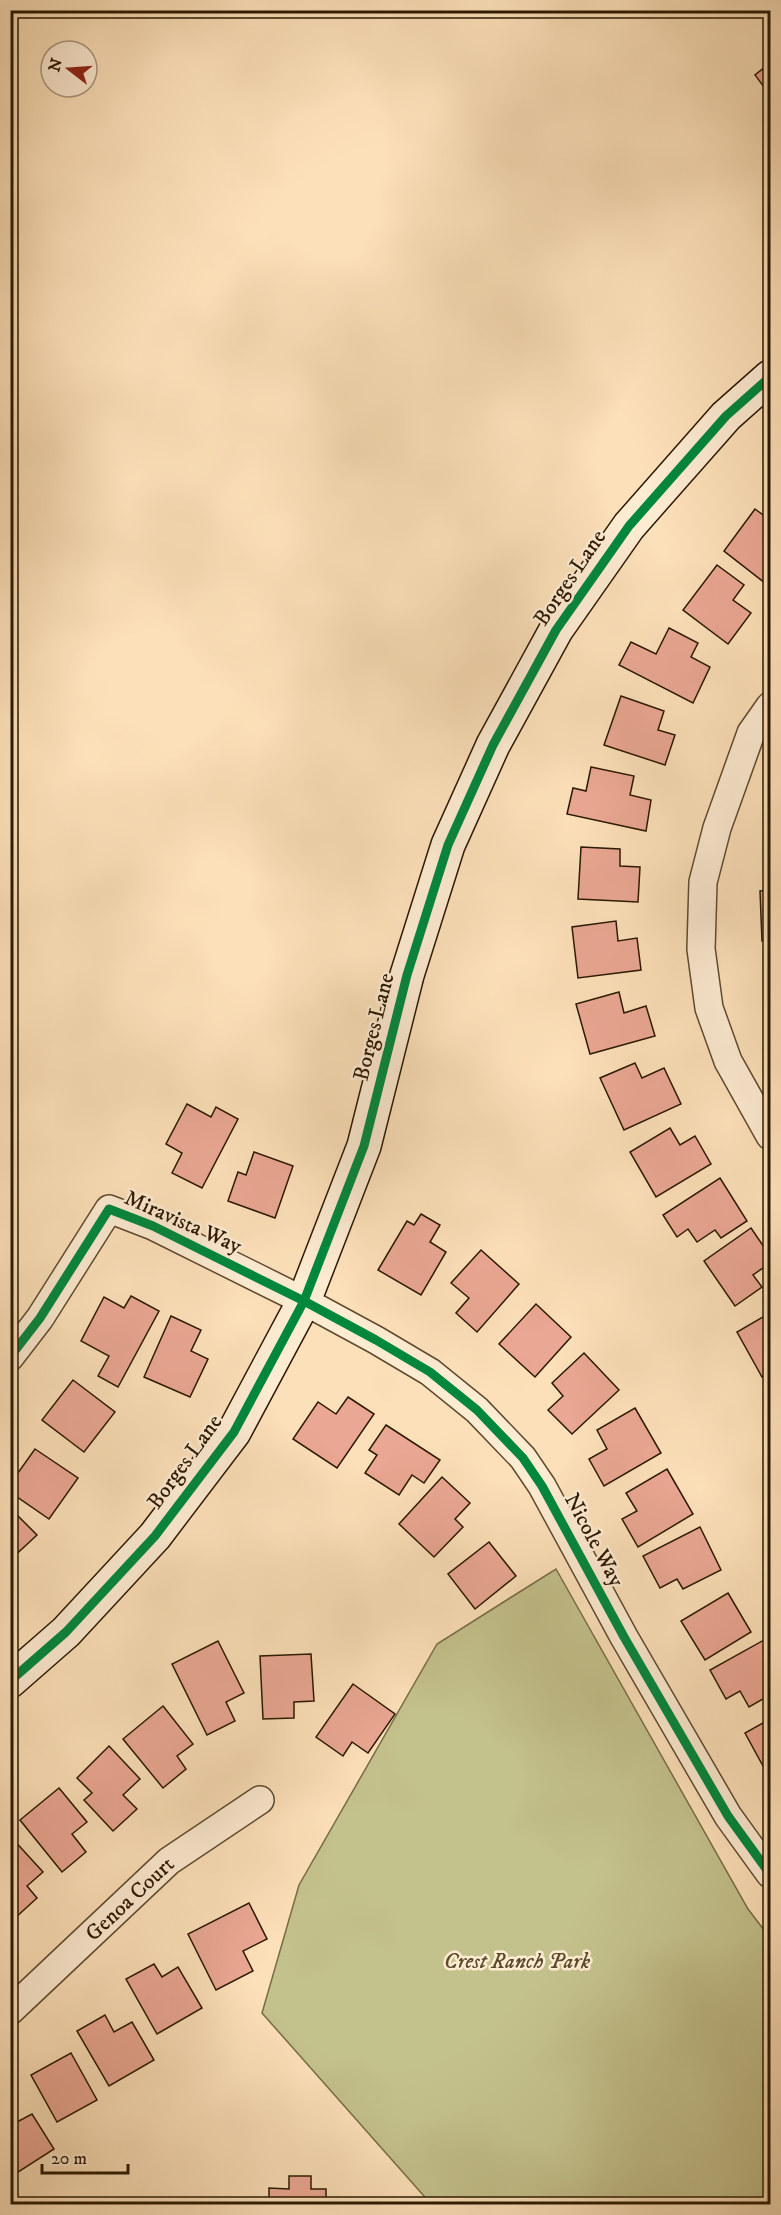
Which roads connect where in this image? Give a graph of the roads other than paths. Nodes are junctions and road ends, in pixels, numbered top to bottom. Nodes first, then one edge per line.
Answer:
1 (771, 377) edge
2 (771, 706) edge
3 (771, 1136) edge
4 (304, 1301) junction
5 (10, 1357) edge
6 (10, 1681) edge
7 (260, 1800) dead end
8 (771, 1874) edge
9 (10, 2011) edge

1 - 4 street, Borges Lane
2 - 3 street
4 - 5 street, Miravista Way
4 - 6 street, Borges Lane
4 - 8 street, Nicole Way
7 - 9 street, Genoa Court

